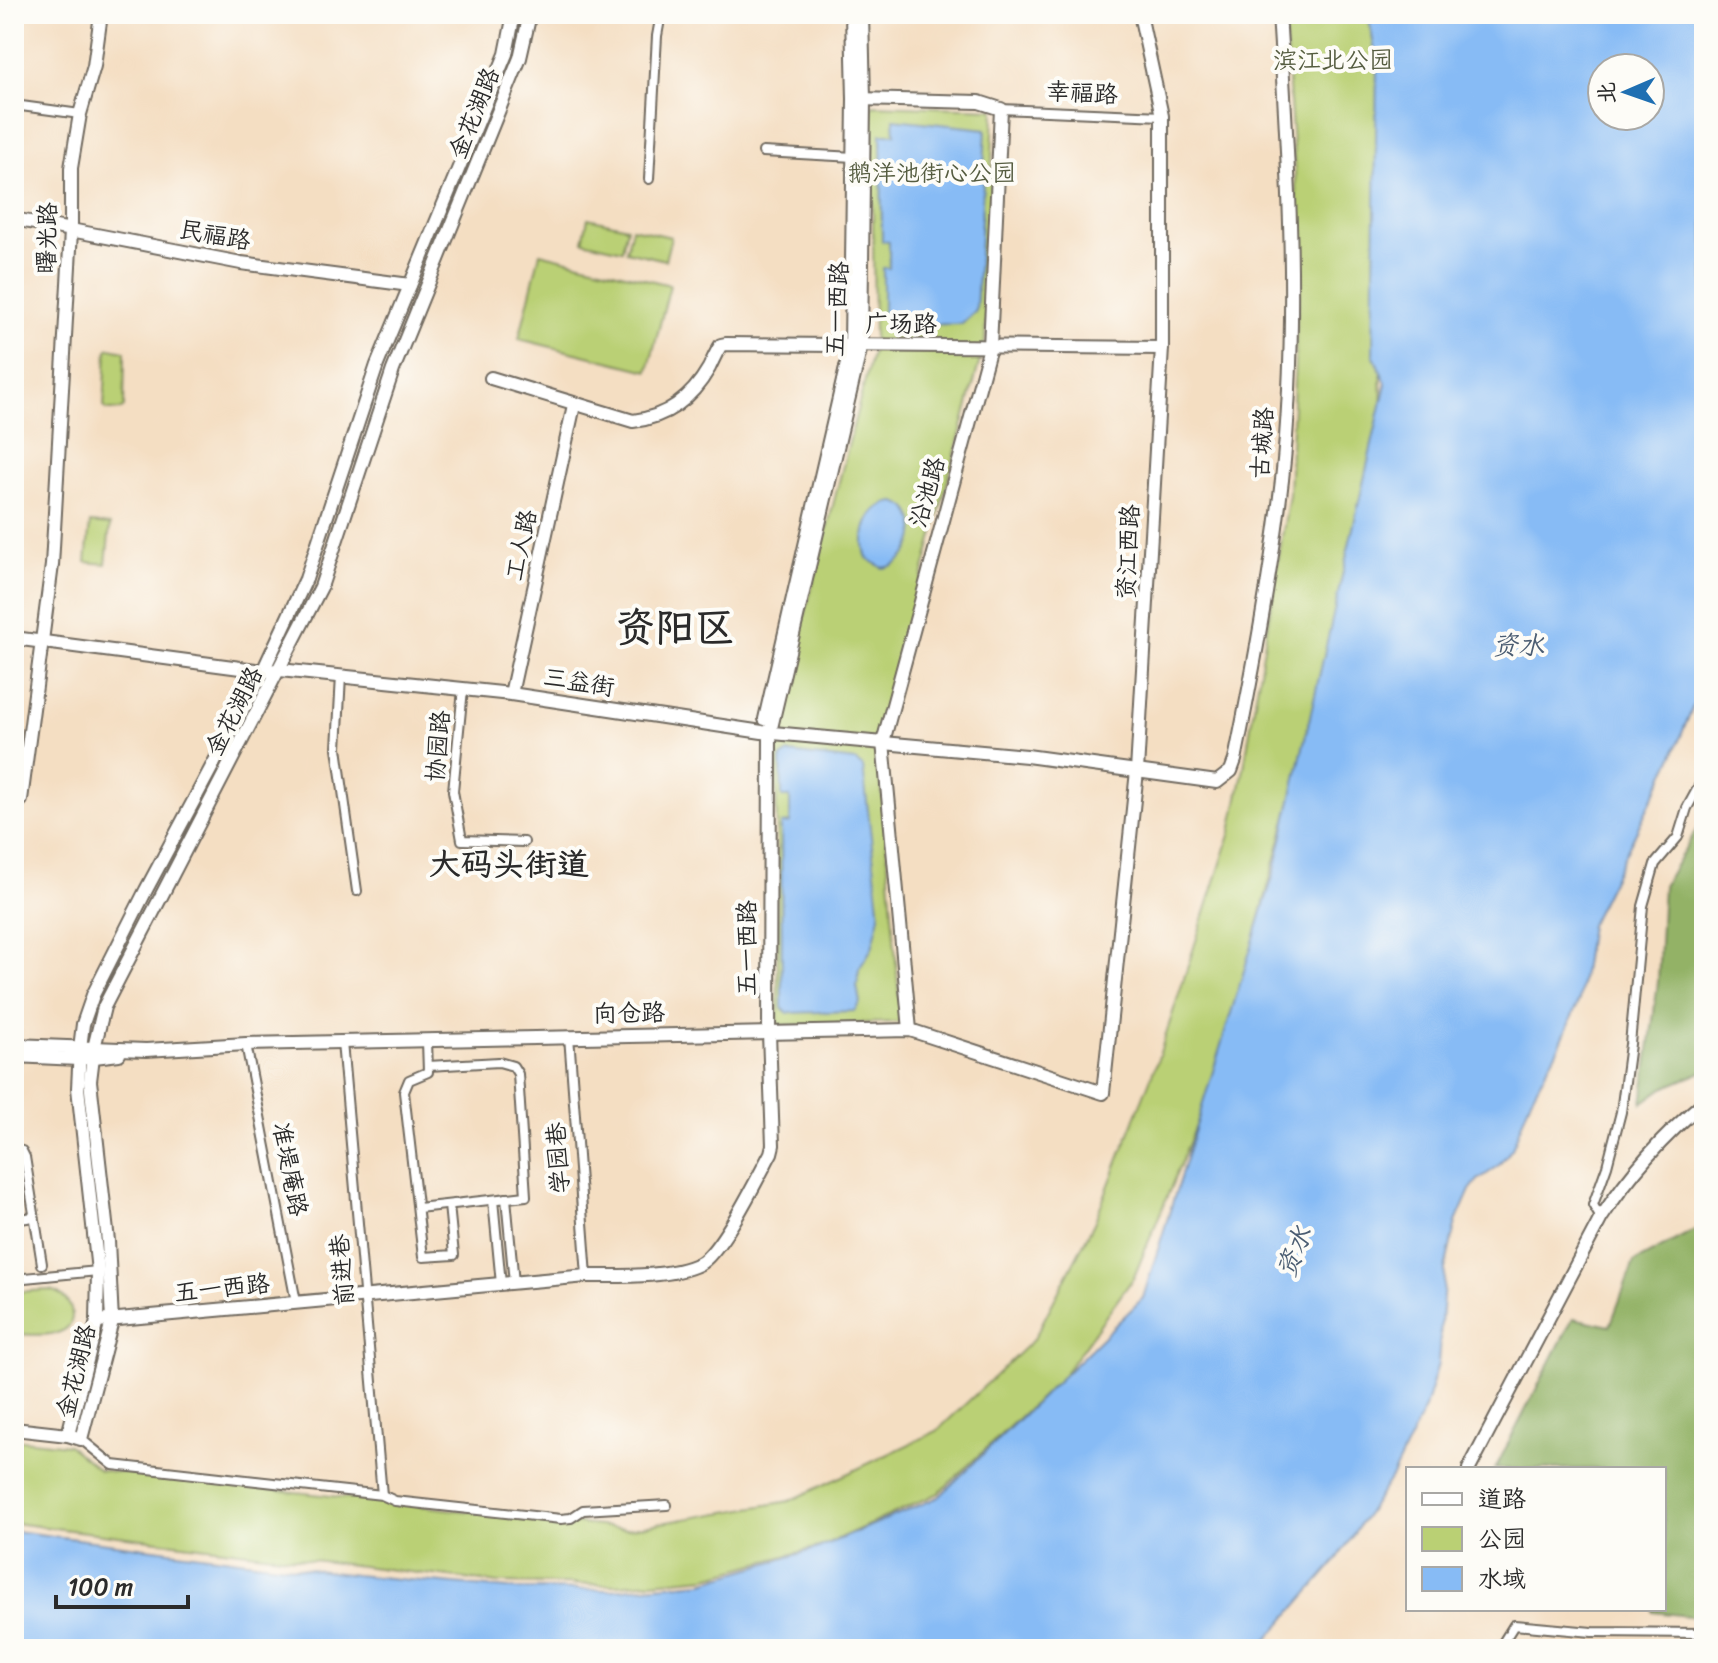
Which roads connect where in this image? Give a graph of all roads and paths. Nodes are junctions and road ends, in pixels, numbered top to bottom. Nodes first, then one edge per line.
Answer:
1 (101, 14) edge
2 (514, 14) edge
3 (530, 14) edge
4 (661, 14) edge
5 (852, 14) edge
6 (862, 14) edge
7 (1140, 14) edge
8 (1279, 14) edge
9 (859, 99) junction
10 (14, 105) edge
11 (1001, 109) junction
12 (80, 114) junction
13 (1162, 116) junction
14 (763, 152) dead end
15 (854, 157) junction
16 (649, 179) dead end
17 (14, 219) edge
18 (71, 231) junction
19 (410, 285) junction
20 (856, 346) junction
21 (990, 347) junction
22 (1162, 348) junction
23 (491, 378) dead end
24 (574, 405) junction
25 (14, 638) edge
26 (42, 642) junction
27 (280, 670) junction
28 (263, 671) junction
29 (341, 676) junction
30 (463, 689) junction
31 (511, 694) junction
32 (766, 732) junction
33 (883, 742) junction
34 (1137, 771) junction
35 (1704, 777) edge
36 (21, 800) dead end
37 (524, 842) dead end
38 (357, 891) dead end
39 (910, 1030) junction
40 (765, 1033) junction
41 (569, 1036) junction
42 (427, 1040) junction
43 (342, 1042) junction
44 (246, 1044) junction
45 (14, 1045) edge
46 (79, 1053) junction
47 (93, 1053) junction
48 (14, 1056) edge
49 (428, 1066) junction
50 (1103, 1093) joint
51 (1704, 1102) edge
52 (14, 1149) edge
53 (506, 1198) junction
54 (493, 1200) junction
55 (449, 1205) junction
56 (418, 1208) junction
57 (33, 1217) junction
58 (1601, 1218) junction
59 (14, 1220) edge
60 (42, 1264) dead end
61 (98, 1271) junction
62 (587, 1276) junction
63 (14, 1279) edge
64 (508, 1284) junction
65 (364, 1297) junction
66 (296, 1302) junction
67 (97, 1321) junction
68 (112, 1321) junction
69 (14, 1429) edge
70 (74, 1437) junction
71 (1470, 1467) edge
72 (382, 1495) junction
73 (667, 1505) dead end
74 (1704, 1633) edge
75 (1499, 1649) edge

1 - 12 street, 曙光路
2 - 19 street
3 - 27 street, 金花湖路
4 - 16 street
5 - 9 street
6 - 9 street, 五一西路
7 - 13 street, 资江西路
8 - 34 street, 古城路
9 - 11 street
9 - 15 street
9 - 20 street, 五一西路
10 - 12 street
11 - 13 street, 幸福路
11 - 21 street, 沿池路
12 - 18 street, 曙光路
13 - 22 street, 资江西路
14 - 15 street
15 - 20 street
17 - 18 street, 民福路
18 - 19 street, 民福路
18 - 26 street, 曙光路
19 - 28 street
20 - 21 street, 广场路
20 - 24 street, 广场路
20 - 32 street, 五一西路
21 - 22 street, 广场路
21 - 33 street, 沿池路
22 - 34 street, 资江西路
23 - 24 street, 广场路
24 - 31 street, 工人路
25 - 26 street, 三益街
26 - 28 street, 三益街
26 - 36 street, 曙光路
27 - 28 street, 三益街
27 - 29 street, 三益街
27 - 47 street, 金花湖路
28 - 46 street
29 - 30 street, 三益街
29 - 38 street
30 - 31 street, 三益街
30 - 37 street, 协园路
31 - 32 street, 三益街
32 - 33 street, 三益街
32 - 40 street, 五一西路
33 - 34 street, 三益街
33 - 39 street, 沿池路
34 - 50 street, 资江西路
35 - 58 street
39 - 40 street, 向仓路
39 - 50 street, 向仓路
40 - 41 street, 向仓路
40 - 62 street, 五一西路
41 - 42 street, 向仓路
41 - 62 street, 学园巷
42 - 43 street, 向仓路
42 - 49 street
43 - 44 street, 向仓路
43 - 65 street, 前进巷
44 - 47 street, 向仓路
44 - 66 street, 准堤庵路
45 - 46 street, 向仓路
46 - 47 street, 向仓路
46 - 48 street, 向仓路
46 - 61 street
47 - 68 street, 金花湖路
49 - 53 street
49 - 56 street
51 - 58 street
52 - 57 street
53 - 54 street
53 - 64 street
54 - 55 street
54 - 64 street
55 - 56 street
55 - 56 street
57 - 59 street
57 - 60 street
58 - 71 street
61 - 63 street
61 - 67 street
62 - 64 street, 五一西路
64 - 65 street, 五一西路
65 - 66 street, 五一西路
65 - 72 street, 前进巷
66 - 68 street, 五一西路
67 - 68 street, 五一西路
67 - 70 street
68 - 70 street, 金花湖路
69 - 70 street
70 - 72 street
72 - 73 street
74 - 75 street

